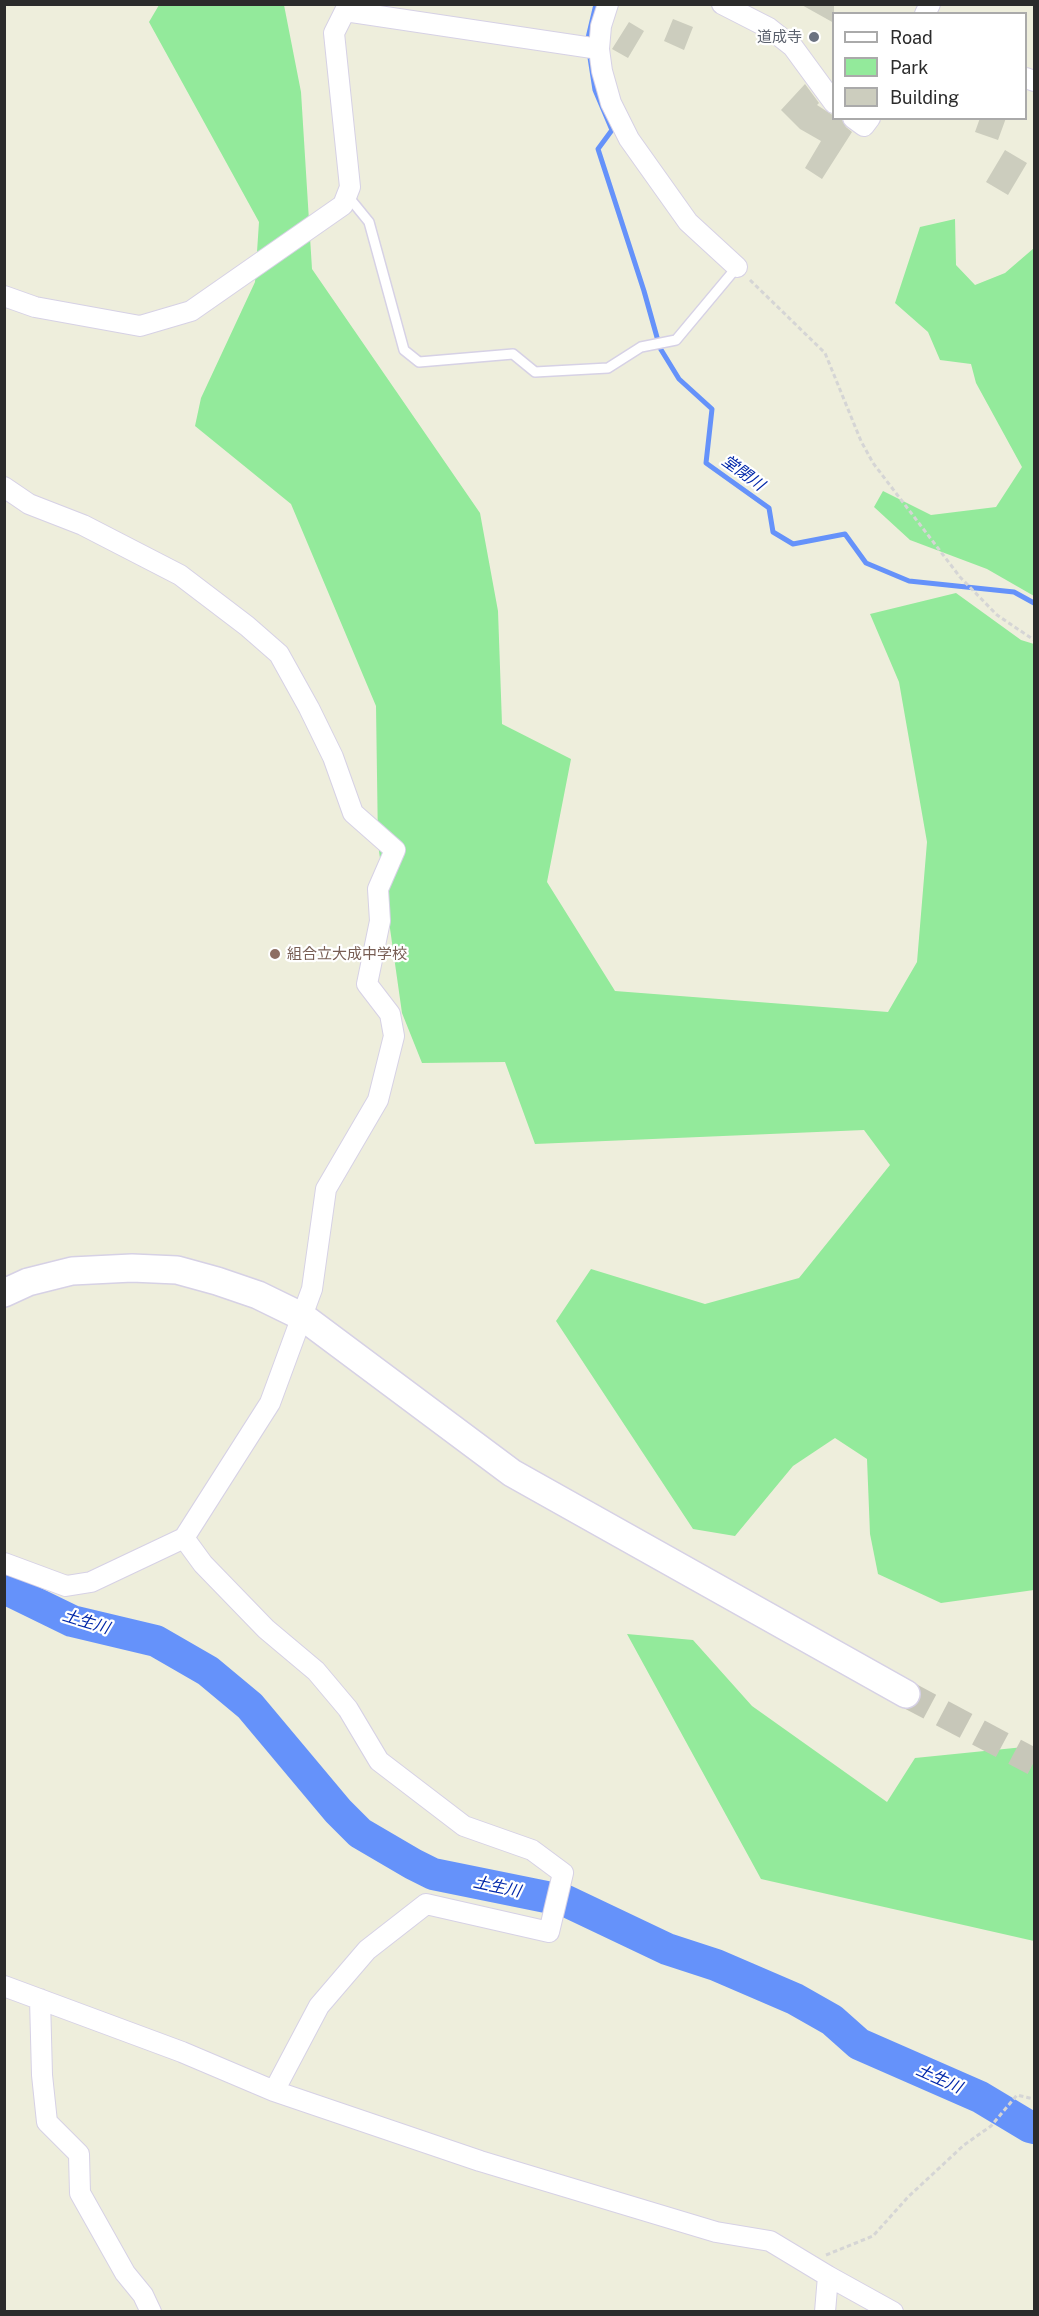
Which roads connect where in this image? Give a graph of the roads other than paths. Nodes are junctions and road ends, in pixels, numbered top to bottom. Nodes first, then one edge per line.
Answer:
1 (608, 4) edge
2 (722, 4) edge
3 (599, 49) junction
4 (832, 100) edge
5 (856, 120) edge
6 (868, 120) edge
7 (347, 195) junction
8 (737, 267) joint
9 (4, 296) edge
10 (4, 487) edge
11 (4, 1293) edge
12 (303, 1317) junction
13 (184, 1538) junction
14 (4, 1563) edge
15 (906, 1694) tunnel mouth
16 (4, 1986) edge
17 (40, 1999) junction
18 (274, 2091) junction
19 (828, 2276) junction
20 (151, 2312) edge
21 (825, 2312) edge
22 (893, 2312) edge

1 - 3 street
2 - 4 street
3 - 7 street
3 - 8 street
5 - 6 street
7 - 8 lane
7 - 9 street
10 - 12 street
11 - 12 street
12 - 13 street
12 - 15 street
13 - 14 street
13 - 18 street
16 - 17 street
17 - 18 street
17 - 20 street
18 - 19 street
19 - 21 street
19 - 22 street

